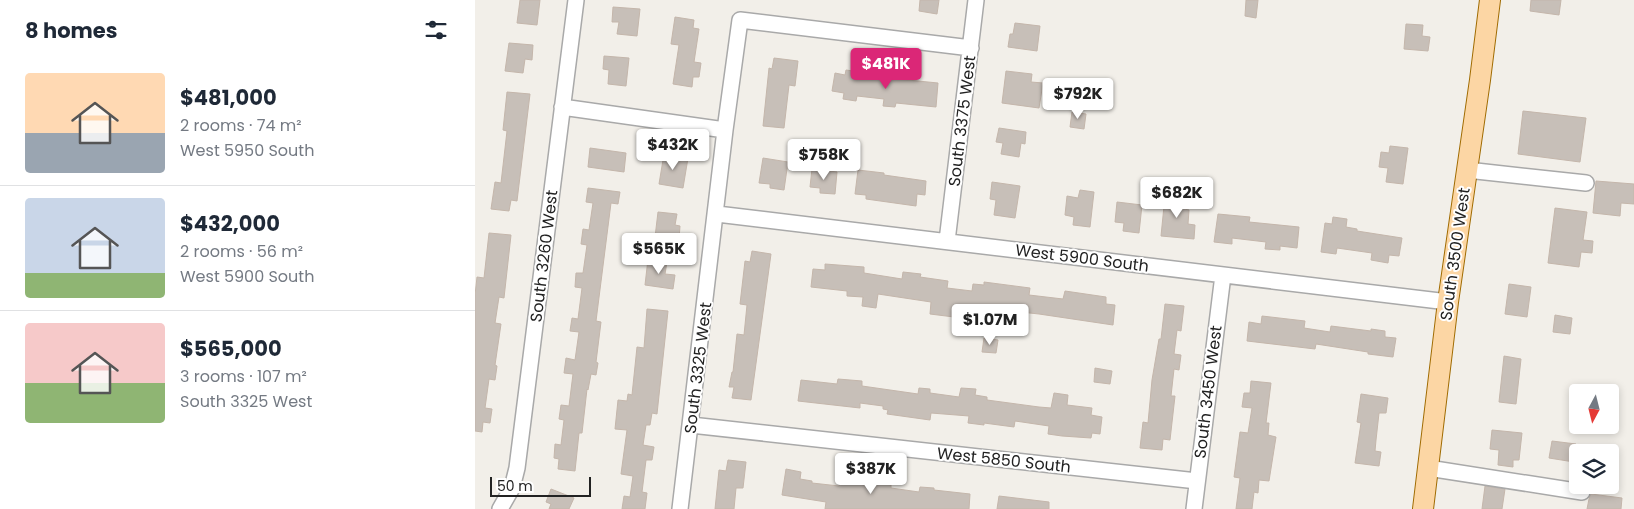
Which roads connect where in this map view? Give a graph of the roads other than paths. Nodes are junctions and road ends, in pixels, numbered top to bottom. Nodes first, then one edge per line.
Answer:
1 (576, 0) edge
2 (976, 0) edge
3 (1490, 0) edge
4 (971, 48) junction
5 (562, 107) junction
6 (725, 130) junction
7 (1467, 170) junction
8 (1586, 184) dead end
9 (717, 214) junction
10 (947, 242) junction
11 (1223, 275) junction
12 (1448, 302) junction
13 (691, 425) junction
14 (1428, 468) junction
15 (1197, 481) junction
16 (1569, 490) edge
17 (500, 509) edge
18 (680, 509) edge
19 (1194, 509) edge
20 (1423, 509) edge

1 - 5 street, South 3260 West
2 - 4 street, South 3375 West
3 - 7 main road, South 3500 West
4 - 6 street, South 3325 West
4 - 10 street, South 3375 West
5 - 6 street
5 - 17 street, South 3260 West
6 - 9 street, South 3325 West
7 - 8 street
7 - 12 main road, South 3500 West
9 - 10 street, West 5900 South
9 - 13 street, South 3325 West
10 - 11 street, West 5900 South
11 - 12 street, West 5900 South
11 - 15 street, South 3450 West
12 - 14 main road, South 3500 West
13 - 15 street, West 5850 South
13 - 18 street, South 3325 West
14 - 16 street
14 - 20 main road, South 3500 West
15 - 19 street, South 3450 West

